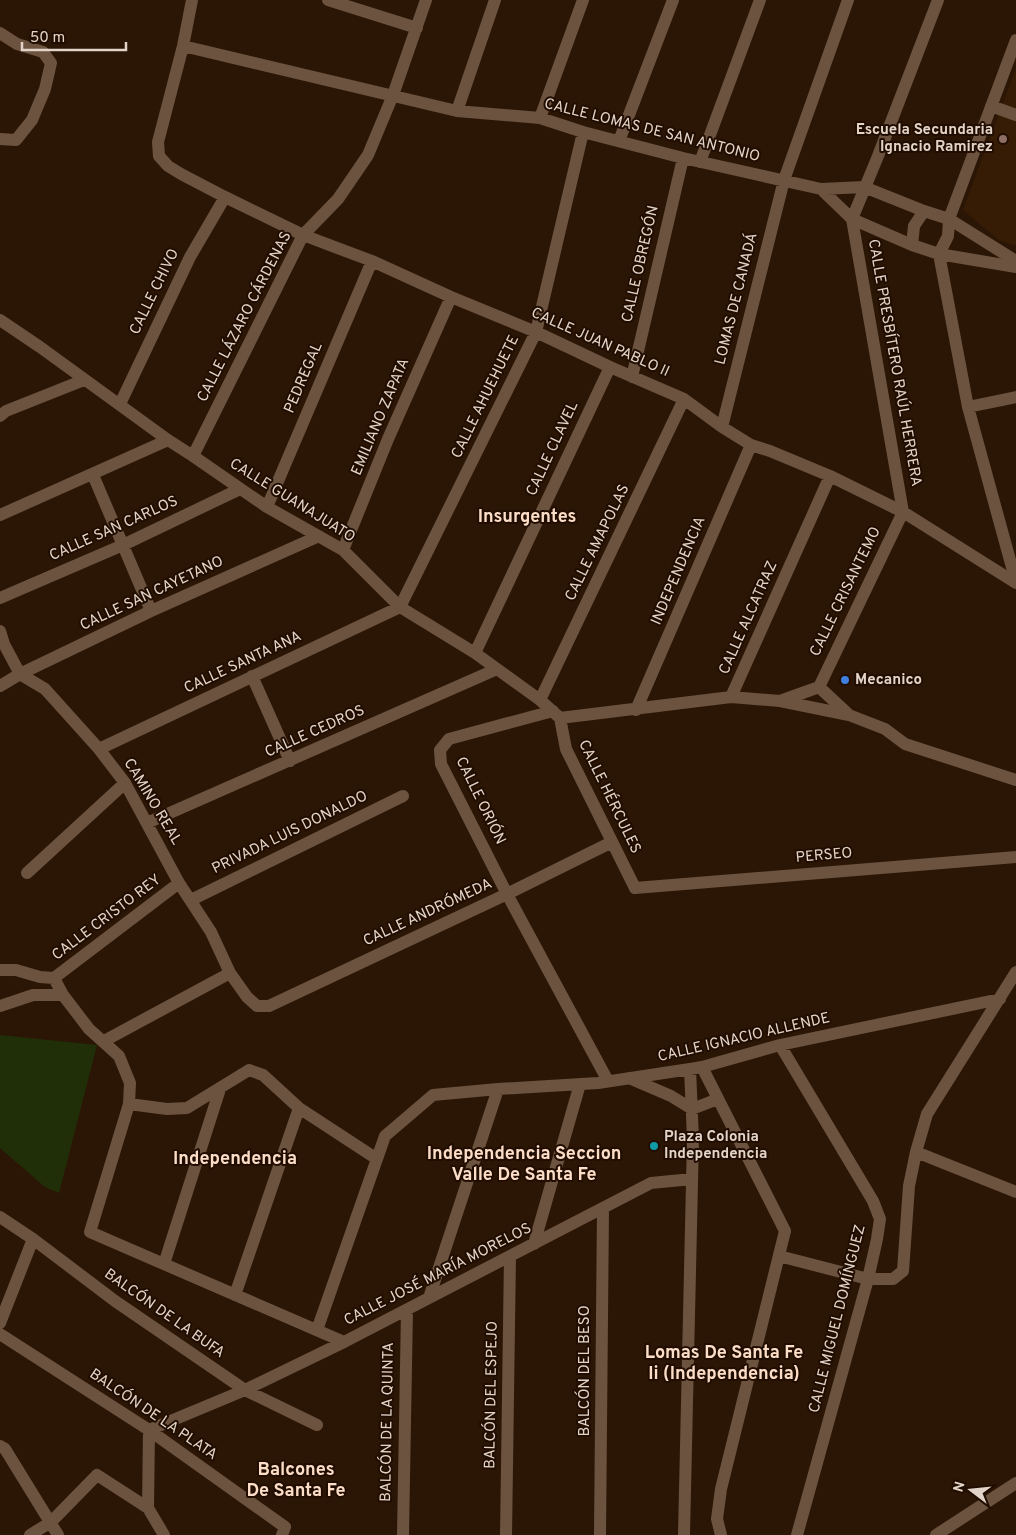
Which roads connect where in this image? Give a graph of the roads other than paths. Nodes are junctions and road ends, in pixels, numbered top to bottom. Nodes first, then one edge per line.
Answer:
1 (192, 0) edge
2 (328, 0) edge
3 (426, 0) edge
4 (495, 0) edge
5 (583, 0) edge
6 (673, 0) edge
7 (760, 0) edge
8 (848, 0) edge
9 (938, 0) edge
10 (417, 28) junction
11 (0, 33) edge
12 (1016, 40) edge
13 (183, 46) junction
14 (393, 95) junction
15 (991, 106) junction
16 (457, 111) junction
17 (1016, 114) edge
18 (540, 118) junction
19 (583, 132) junction
20 (0, 139) edge
21 (620, 141) junction
22 (683, 158) junction
23 (700, 162) junction
24 (784, 180) junction
25 (864, 187) junction
26 (821, 189) junction
27 (225, 197) junction
28 (924, 211) junction
29 (852, 219) junction
30 (949, 219) junction
31 (303, 235) junction
32 (912, 244) junction
33 (939, 254) junction
34 (372, 261) junction
35 (1016, 261) edge
36 (1016, 267) edge
37 (451, 297) junction
38 (0, 320) edge
39 (536, 332) junction
40 (610, 367) junction
41 (632, 376) junction
42 (84, 380) junction
43 (1016, 397) edge
44 (684, 399) junction
45 (120, 404) junction
46 (968, 407) junction
47 (0, 416) edge
48 (722, 427) junction
49 (168, 440) junction
50 (751, 445) junction
51 (193, 456) junction
52 (93, 474) junction
53 (830, 476) junction
54 (240, 489) junction
55 (267, 507) junction
56 (904, 512) junction
57 (0, 515) edge
58 (319, 536) junction
59 (123, 544) junction
60 (343, 550) junction
61 (1016, 583) edge
62 (0, 598) edge
63 (400, 607) junction
64 (151, 612) junction
65 (0, 631) edge
66 (474, 653) junction
67 (497, 669) junction
68 (20, 674) junction
69 (252, 676) junction
70 (0, 686) edge
71 (819, 687) junction
72 (731, 697) junction
73 (540, 700) junction
74 (780, 701) junction
75 (636, 710) junction
76 (556, 714) junction
77 (849, 715) junction
78 (99, 749) junction
79 (290, 760) junction
80 (1016, 780) edge
81 (125, 783) junction
82 (403, 796) dead end
83 (147, 824) junction
84 (612, 842) junction
85 (1016, 857) edge
86 (27, 873) dead end
87 (180, 883) junction
88 (635, 888) joint
89 (508, 894) junction
90 (191, 900) junction
91 (0, 970) edge
92 (1016, 972) edge
93 (230, 973) junction
94 (54, 978) junction
95 (63, 995) junction
96 (1000, 1000) junction
97 (0, 1006) edge
98 (257, 1006) joint
99 (104, 1041) junction
100 (780, 1045) junction
101 (696, 1068) junction
102 (629, 1078) junction
103 (608, 1081) junction
104 (580, 1084) junction
105 (220, 1089) junction
106 (498, 1089) junction
107 (718, 1099) junction
108 (129, 1104) junction
109 (299, 1108) junction
110 (692, 1109) junction
111 (916, 1152) junction
112 (377, 1159) junction
113 (692, 1179) junction
114 (1016, 1192) edge
115 (603, 1208) junction
116 (0, 1217) edge
117 (33, 1239) junction
118 (534, 1244) junction
119 (510, 1256) junction
120 (779, 1256) junction
121 (164, 1264) junction
122 (868, 1279) junction
123 (235, 1295) junction
124 (429, 1298) junction
125 (407, 1310) junction
126 (0, 1322) edge
127 (317, 1330) junction
128 (0, 1334) edge
129 (344, 1342) junction
130 (245, 1390) junction
131 (317, 1425) dead end
132 (149, 1430) junction
133 (0, 1446) edge
134 (1016, 1482) edge
135 (148, 1508) junction
136 (51, 1522) junction
137 (284, 1531) edge
138 (30, 1535) edge
139 (58, 1535) edge
140 (164, 1535) edge
141 (402, 1535) edge
142 (506, 1535) edge
143 (600, 1535) edge
144 (684, 1535) edge
145 (721, 1535) edge
146 (797, 1535) edge
147 (936, 1535) edge

1 - 13 street
2 - 10 street
3 - 10 street, CALLE LÁZARO CÁRDENAS
4 - 16 street
5 - 18 street
6 - 21 street
7 - 23 street
8 - 24 street, LOMAS DE CANADÁ
9 - 25 street
10 - 14 street, CALLE LÁZARO CÁRDENAS
11 - 20 street
12 - 15 street
13 - 14 street, CALLE LOMAS DE SAN ANTONIO
13 - 27 street, CALLE JUAN PABLO II
14 - 16 street, CALLE LOMAS DE SAN ANTONIO
14 - 31 street, CALLE LÁZARO CÁRDENAS
15 - 17 street
15 - 30 street
16 - 18 street, CALLE LOMAS DE SAN ANTONIO
18 - 19 street, CALLE LOMAS DE SAN ANTONIO
19 - 21 street, CALLE LOMAS DE SAN ANTONIO
19 - 39 street, CALLE AHUEHUETE
21 - 22 street, CALLE LOMAS DE SAN ANTONIO
22 - 23 street, CALLE LOMAS DE SAN ANTONIO
22 - 41 street, CALLE OBREGÓN
23 - 24 street, CALLE LOMAS DE SAN ANTONIO
24 - 26 street, CALLE LOMAS DE SAN ANTONIO
24 - 48 street, LOMAS DE CANADÁ
25 - 26 street, CALLE LOMAS DE SAN ANTONIO
25 - 28 street, CALLE LOMAS DE SAN ANTONIO
25 - 29 street
26 - 29 street
27 - 31 street, CALLE JUAN PABLO II
27 - 45 street, CALLE CHIVO
28 - 30 street, CALLE LOMAS DE SAN ANTONIO
28 - 32 street
29 - 32 street
29 - 56 street, CALLE PRESBÍTERO RAÚL HERRERA
30 - 33 street
30 - 35 street, CALLE LOMAS DE SAN ANTONIO
31 - 34 street, CALLE JUAN PABLO II
31 - 51 street, CALLE LÁZARO CÁRDENAS
32 - 33 street
33 - 36 street
33 - 46 street
34 - 37 street, CALLE JUAN PABLO II
34 - 55 street, PEDREGAL
37 - 39 street, CALLE JUAN PABLO II
37 - 60 street, EMILIANO ZAPATA
38 - 42 street, CALLE GUANAJUATO
39 - 40 street, CALLE JUAN PABLO II
39 - 63 street, CALLE AHUEHUETE
40 - 41 street, CALLE JUAN PABLO II
40 - 66 street, CALLE CLAVEL
41 - 44 street, CALLE JUAN PABLO II
42 - 45 street, CALLE GUANAJUATO
42 - 47 street
43 - 46 street
44 - 48 street, CALLE JUAN PABLO II
44 - 73 street, CALLE AMAPOLAS
45 - 49 street, CALLE GUANAJUATO
46 - 61 street
48 - 50 street, CALLE JUAN PABLO II
49 - 51 street, CALLE GUANAJUATO
49 - 52 street
50 - 53 street, CALLE JUAN PABLO II
50 - 75 street, INDEPENDENCIA
51 - 54 street, CALLE GUANAJUATO
52 - 57 street
52 - 59 street
53 - 56 street, CALLE JUAN PABLO II
53 - 72 street, CALLE ALCATRAZ
54 - 55 street, CALLE GUANAJUATO
54 - 59 street, CALLE SAN CARLOS
55 - 58 street, CALLE GUANAJUATO
56 - 61 street, CALLE JUAN PABLO II
56 - 71 street, CALLE CRISANTEMO
58 - 60 street, CALLE GUANAJUATO
58 - 64 street, CALLE SAN CAYETANO
59 - 62 street, CALLE SAN CARLOS
59 - 64 street
60 - 63 street, CALLE GUANAJUATO
63 - 66 street, CALLE GUANAJUATO
63 - 69 street, CALLE SANTA ANA
64 - 68 street, CALLE SAN CAYETANO
65 - 68 street, CAMINO REAL
66 - 67 street, CALLE GUANAJUATO
67 - 73 street, CALLE GUANAJUATO
67 - 79 street, CALLE CEDROS
68 - 70 street, CALLE SAN CAYETANO
68 - 78 street, CAMINO REAL
69 - 78 street, CALLE SANTA ANA
69 - 79 street
71 - 74 street
71 - 77 street
72 - 74 street
72 - 75 street, CALLE ALCATRAZ
73 - 76 street, CALLE GUANAJUATO
74 - 77 street
75 - 76 street, CALLE ALCATRAZ
76 - 84 street, CALLE HÉRCULES
76 - 89 street, CALLE ORIÓN
77 - 80 street
78 - 81 street, CAMINO REAL
79 - 83 street, CALLE CEDROS
81 - 83 street, CAMINO REAL
81 - 86 street
82 - 90 street, PRIVADA LUIS DONALDO
83 - 87 street, CAMINO REAL
84 - 88 street, CALLE HÉRCULES
84 - 89 street, CALLE ANDRÓMEDA
85 - 88 street, PERSEO
87 - 90 street, CAMINO REAL
87 - 94 street, CALLE CRISTO REY
89 - 98 street, CALLE ANDRÓMEDA
89 - 103 street, CALLE ORIÓN
90 - 93 street, CAMINO REAL
91 - 94 street
92 - 96 street
93 - 98 street, CAMINO REAL
93 - 99 street
94 - 95 street
95 - 97 street
95 - 99 street
96 - 100 street, CALLE IGNACIO ALLENDE
96 - 111 street
99 - 108 street
100 - 101 street, CALLE IGNACIO ALLENDE
100 - 122 street, CALLE MIGUEL DOMÍNGUEZ
101 - 102 street, CALLE IGNACIO ALLENDE
101 - 107 street
101 - 110 street
102 - 103 street, CALLE IGNACIO ALLENDE
102 - 110 street
103 - 104 street, CALLE IGNACIO ALLENDE
104 - 106 street, CALLE IGNACIO ALLENDE
104 - 118 street
105 - 108 street
105 - 109 street
105 - 121 street
106 - 112 street, CALLE IGNACIO ALLENDE
106 - 124 street
107 - 110 street
107 - 120 street
108 - 121 street, CALLE JOSÉ MARÍA MORELOS
109 - 112 street
109 - 123 street
110 - 113 street
111 - 114 street
111 - 122 street
112 - 127 street
113 - 115 street, CALLE JOSÉ MARÍA MORELOS
113 - 144 street
115 - 118 street, CALLE JOSÉ MARÍA MORELOS
115 - 143 street, BALCÓN DEL BESO
116 - 117 street, BALCÓN DE LA BUFA
117 - 126 street
117 - 130 street, BALCÓN DE LA BUFA
118 - 119 street, CALLE JOSÉ MARÍA MORELOS
119 - 124 street, CALLE JOSÉ MARÍA MORELOS
119 - 142 street, BALCÓN DEL ESPEJO
120 - 122 street
120 - 145 street
121 - 123 street, CALLE JOSÉ MARÍA MORELOS
122 - 146 street, CALLE MIGUEL DOMÍNGUEZ
123 - 127 street, CALLE JOSÉ MARÍA MORELOS
124 - 125 street, CALLE JOSÉ MARÍA MORELOS
125 - 129 street, CALLE JOSÉ MARÍA MORELOS
125 - 141 street, BALCÓN DE LA QUINTA
127 - 129 street, CALLE JOSÉ MARÍA MORELOS
128 - 132 street, BALCÓN DE LA PLATA
129 - 130 street
130 - 131 street, BALCÓN DE LA BUFA
130 - 132 street
132 - 135 street
132 - 137 street, BALCÓN DE LA PLATA
133 - 136 street
134 - 147 street
135 - 136 street
135 - 140 street
136 - 138 street
136 - 139 street

